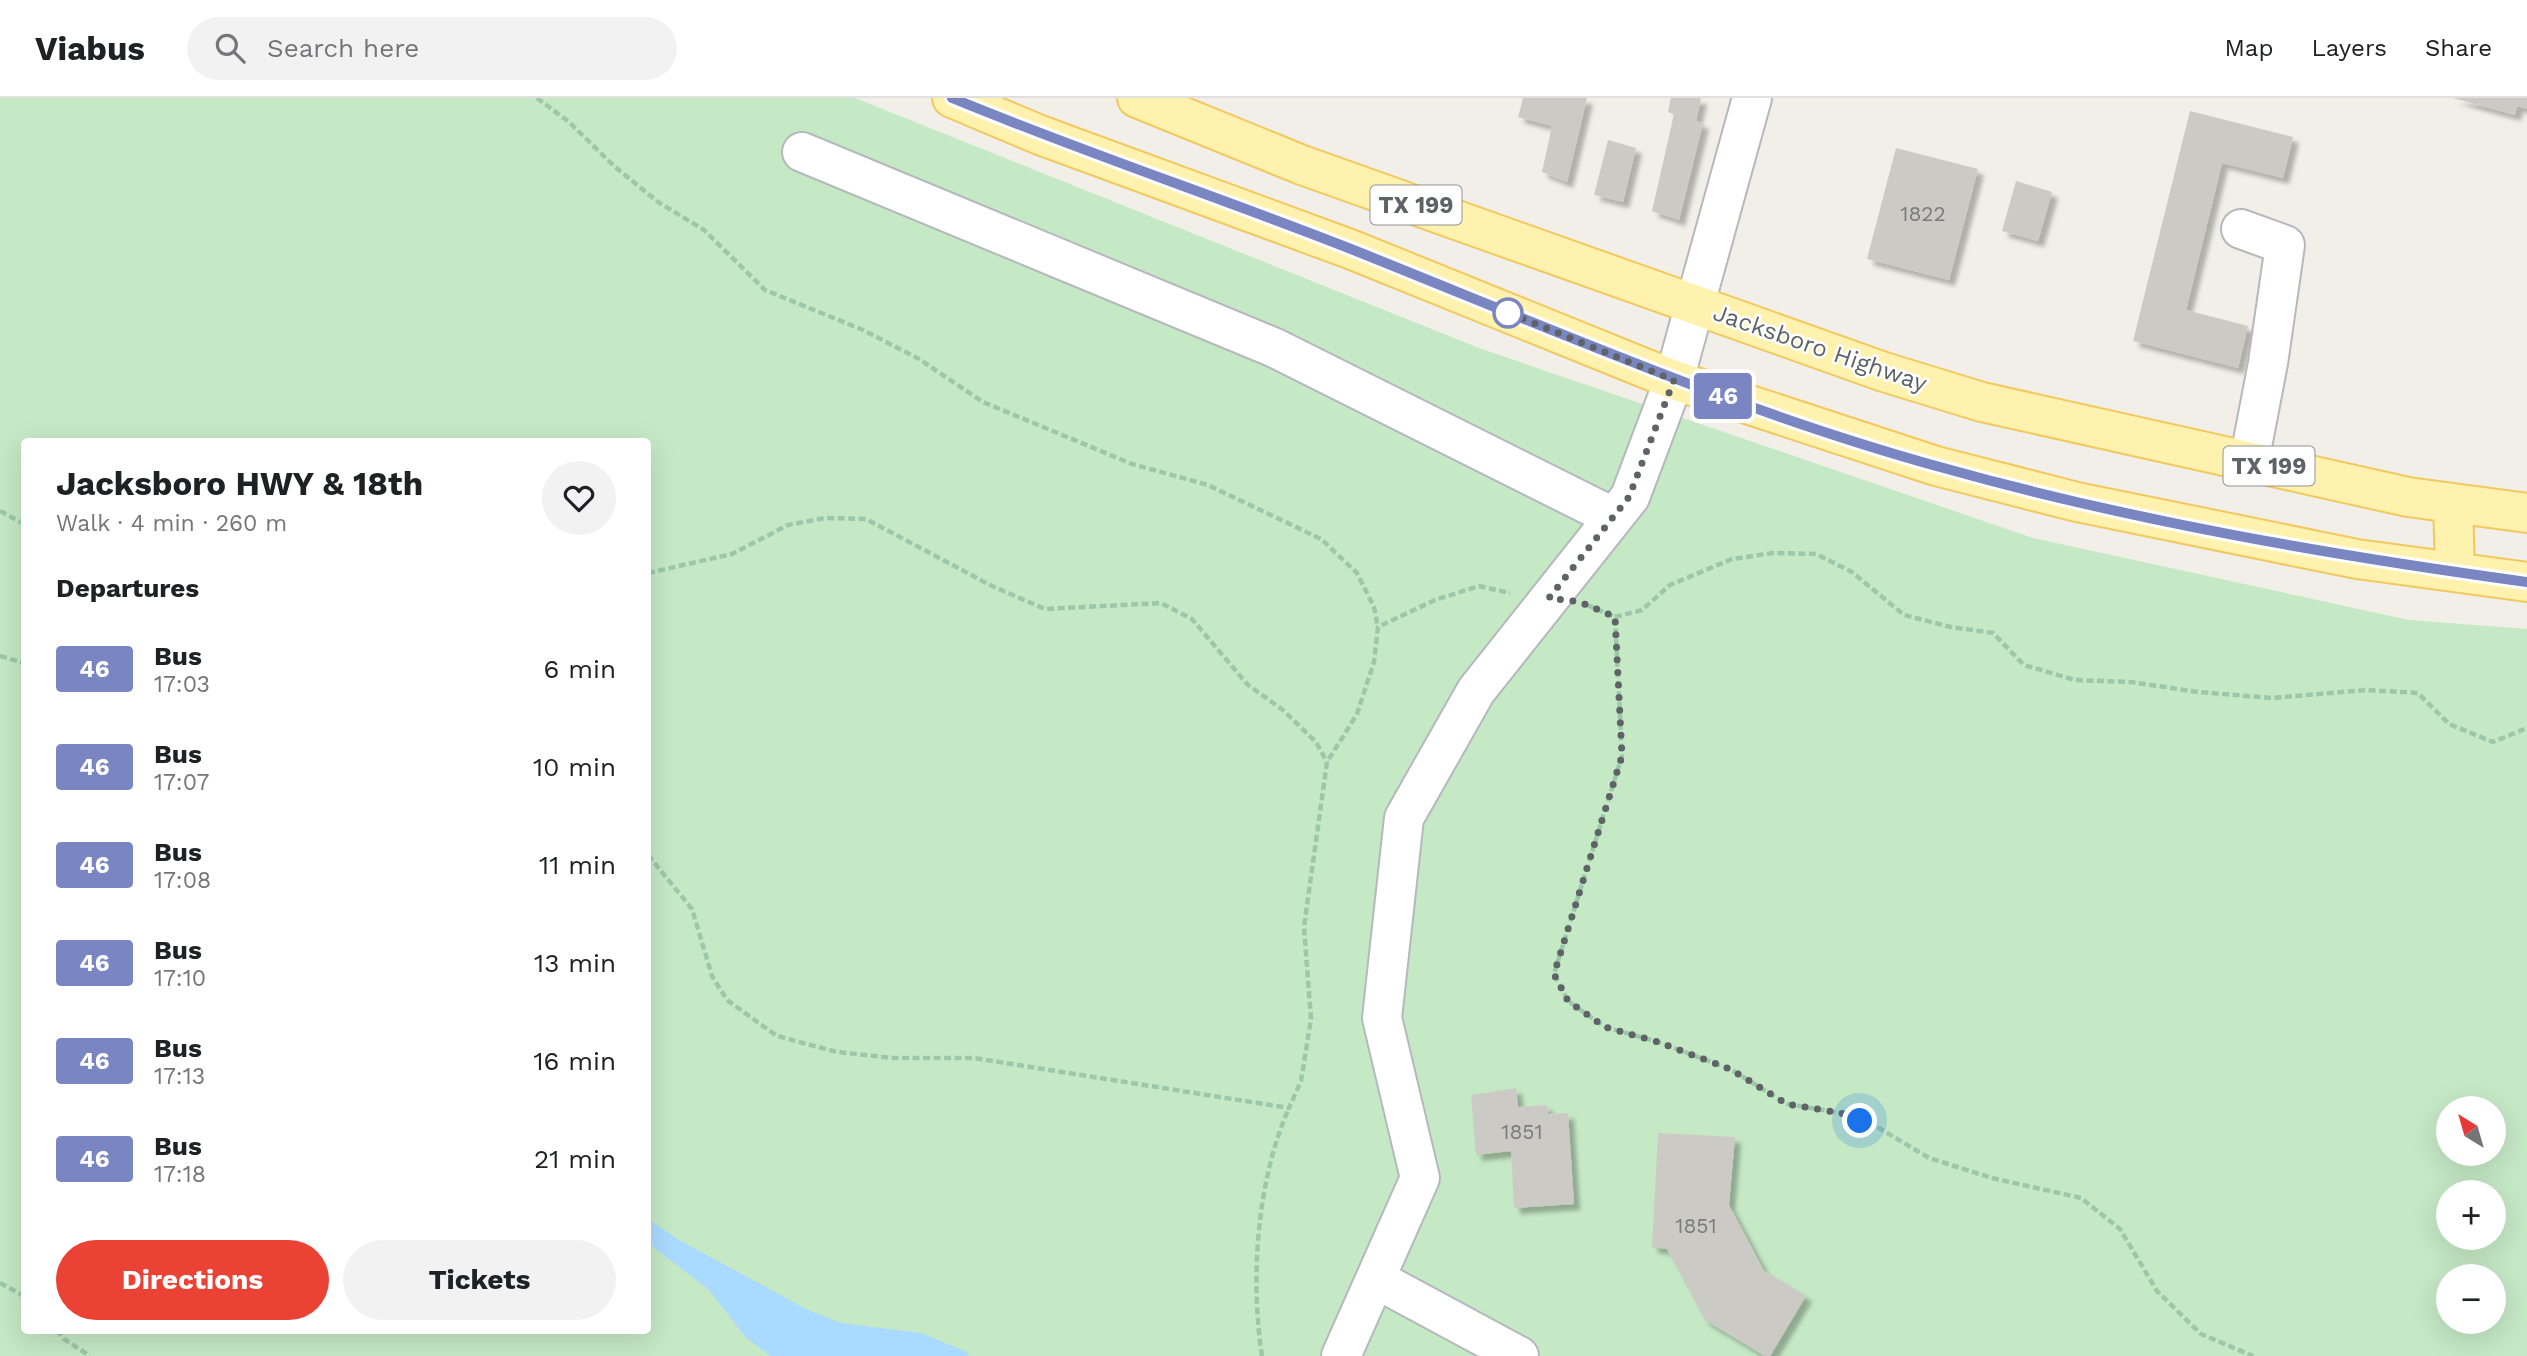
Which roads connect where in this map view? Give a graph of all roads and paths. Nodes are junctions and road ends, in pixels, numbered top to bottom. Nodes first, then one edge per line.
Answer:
1 (537, 98) edge
2 (951, 98) edge
3 (1137, 98) edge
4 (1752, 98) edge
5 (802, 152) dead end
6 (2241, 229) dead end
7 (1697, 305) junction
8 (1674, 380) junction
9 (2249, 462) junction
10 (2453, 503) junction
11 (0, 511) edge
12 (2527, 513) edge
13 (1613, 517) junction
14 (21, 522) edge
15 (651, 572) edge
16 (2455, 572) junction
17 (2527, 582) edge
18 (1549, 598) junction
19 (1615, 617) junction
20 (1378, 627) junction
21 (0, 656) edge
22 (21, 662) edge
23 (2527, 728) edge
24 (1327, 762) junction
25 (651, 859) edge
26 (1289, 1108) junction
27 (1376, 1279) junction
28 (0, 1283) edge
29 (21, 1294) edge
30 (60, 1334) edge
31 (90, 1356) edge
32 (1262, 1356) edge
33 (1341, 1356) edge
34 (1520, 1356) edge
35 (2253, 1356) edge

1 - 20 path
2 - 8 main road, TX 199
3 - 7 main road, Jacksboro Highway / TX 199
4 - 7 street
5 - 13 street
6 - 9 street
7 - 8 street
7 - 9 main road, Jacksboro Highway / TX 199
8 - 13 street
8 - 16 main road, TX 199
9 - 10 main road, Jacksboro Highway / TX 199
10 - 12 main road, Jacksboro Highway / TX 199
10 - 16 main road
11 - 14 path
13 - 18 street
15 - 24 path
16 - 17 main road, TX 199
18 - 19 path
18 - 20 path
18 - 27 street
19 - 23 path
19 - 35 path
20 - 24 path
21 - 22 path
24 - 26 path
25 - 26 path
26 - 32 path
27 - 33 street
27 - 34 street
28 - 29 path
30 - 31 path

